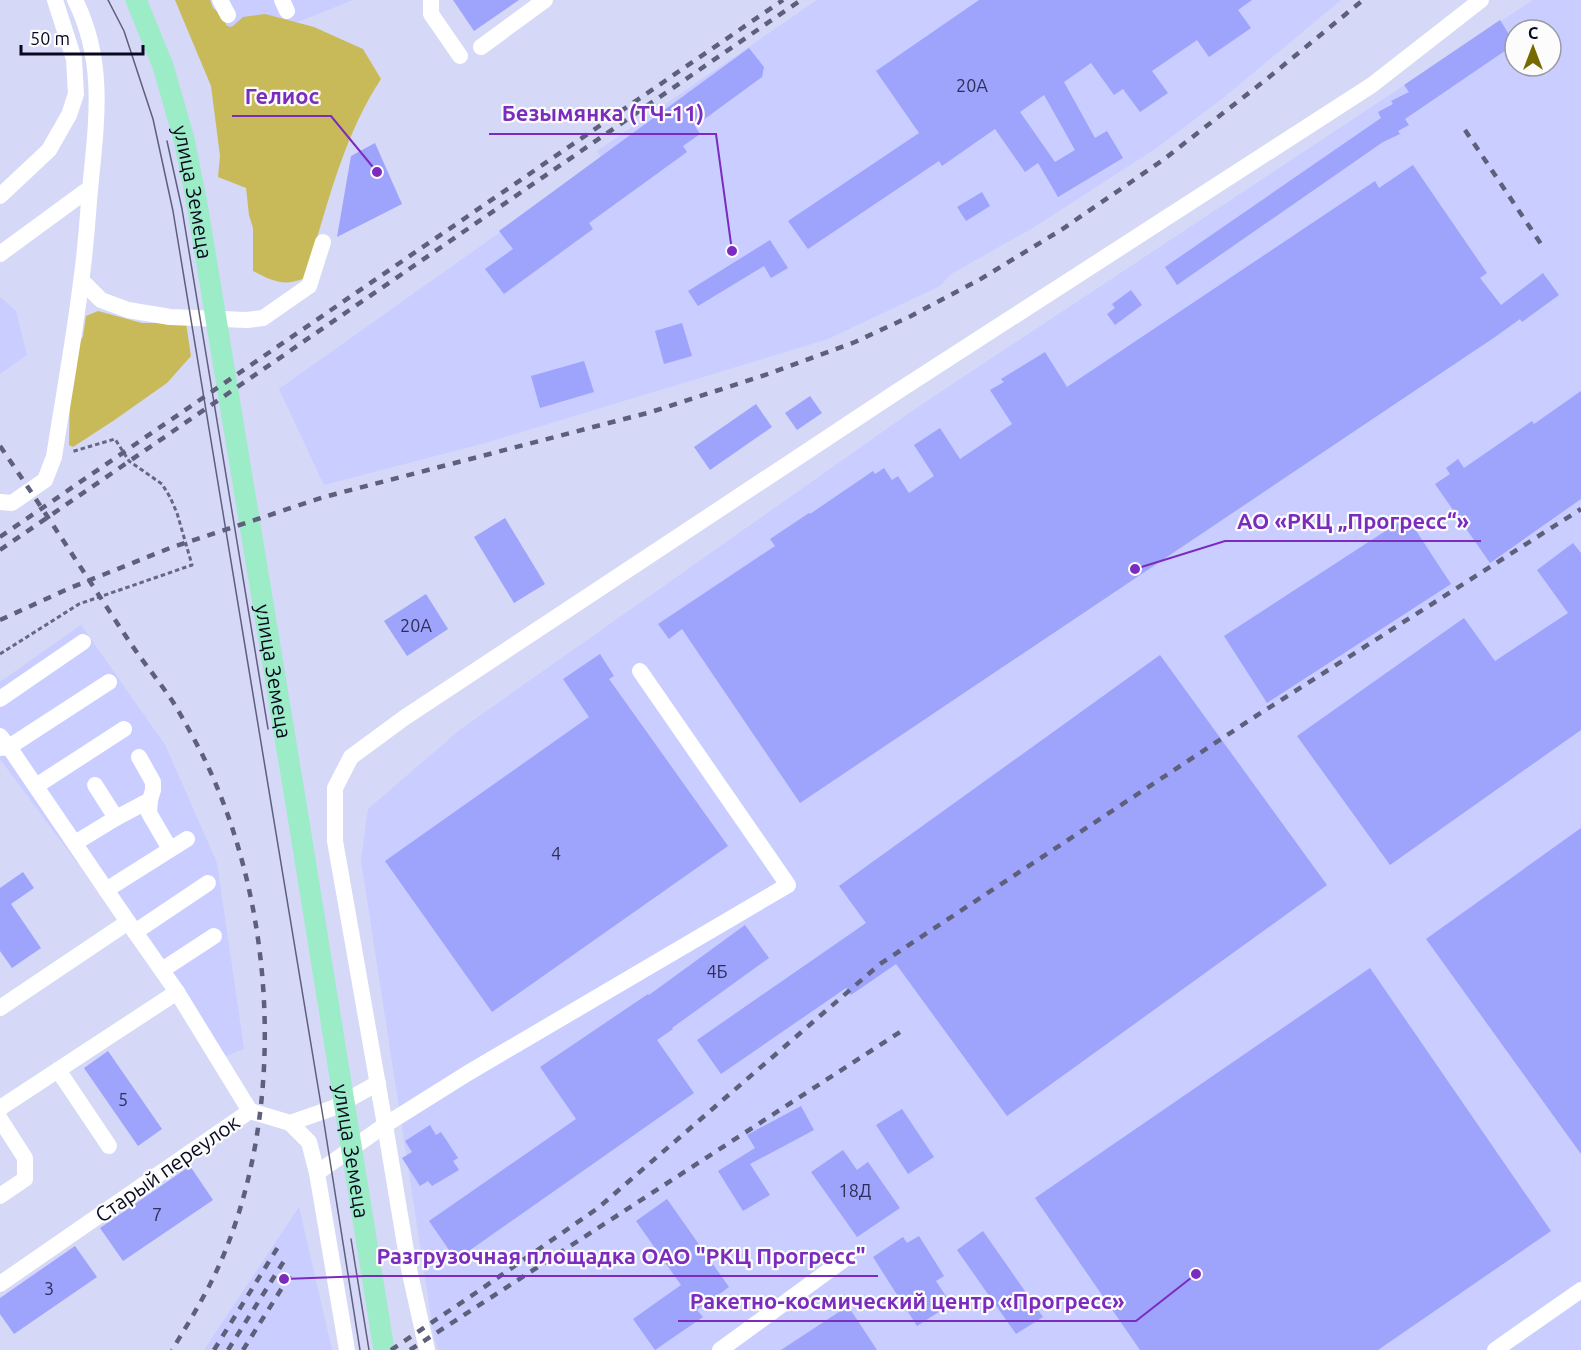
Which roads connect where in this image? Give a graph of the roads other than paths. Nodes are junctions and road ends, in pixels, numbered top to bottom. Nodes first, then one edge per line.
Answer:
1 (55, 0) edge
2 (75, 0) edge
3 (136, 0) edge
4 (431, 0) edge
5 (545, 0) edge
6 (1481, 0) edge
7 (481, 47) dead end
8 (460, 56) dead end
9 (90, 188) junction
10 (0, 196) edge
11 (323, 242) dead end
12 (0, 254) edge
13 (82, 281) junction
14 (0, 502) edge
15 (83, 642) dead end
16 (640, 671) dead end
17 (109, 682) dead end
18 (0, 699) edge
19 (124, 729) dead end
20 (3, 744) edge
21 (139, 757) dead end
22 (95, 785) dead end
23 (36, 786) junction
24 (150, 800) junction
25 (116, 818) junction
26 (187, 839) dead end
27 (75, 843) junction
28 (170, 849) junction
29 (208, 883) dead end
30 (106, 890) junction
31 (132, 927) junction
32 (214, 936) dead end
33 (162, 970) junction
34 (177, 992) junction
35 (0, 1008) edge
36 (58, 1070) junction
37 (378, 1083) junction
38 (0, 1108) edge
39 (250, 1111) junction
40 (0, 1119) edge
41 (290, 1123) junction
42 (385, 1125) junction
43 (109, 1146) dead end
44 (317, 1173) junction
45 (0, 1196) edge
46 (846, 1258) dead end
47 (0, 1284) edge
48 (1581, 1290) edge
49 (347, 1350) edge
50 (384, 1350) edge
51 (427, 1350) edge
52 (720, 1350) edge
53 (1495, 1350) edge

1 - 10 street
2 - 9 street
3 - 50 main road, улица Земеца
4 - 8 street
5 - 7 street
6 - 37 street
9 - 12 street
9 - 13 street
11 - 13 street
13 - 14 street
15 - 18 street
16 - 42 street
17 - 20 street
19 - 23 street
20 - 23 street
21 - 24 street
22 - 25 street
23 - 27 street
24 - 25 street
24 - 28 street
25 - 27 street
26 - 28 street
27 - 30 street
28 - 30 street
29 - 31 street
30 - 31 street
31 - 33 street
31 - 35 street
32 - 33 street
33 - 34 street
34 - 36 street
34 - 39 street
36 - 38 street
36 - 43 street
37 - 41 street
37 - 42 street
39 - 41 street, Старый переулок
39 - 47 street, Старый переулок
40 - 45 street
41 - 44 street
42 - 44 street
42 - 51 street
44 - 49 street
46 - 52 street
48 - 53 street

